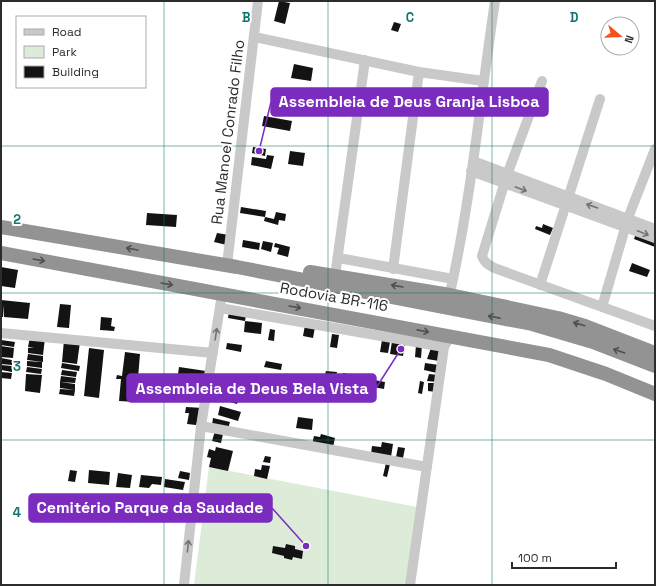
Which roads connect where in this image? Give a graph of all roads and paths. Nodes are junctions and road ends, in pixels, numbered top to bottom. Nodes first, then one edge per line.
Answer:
1 (258, 1) edge
2 (495, 1) edge
3 (254, 37) junction
4 (365, 60) junction
5 (419, 72) junction
6 (542, 81) dead end
7 (483, 82) junction
8 (600, 99) dead end
9 (655, 149) edge
10 (472, 166) junction
11 (506, 179) junction
12 (567, 201) junction
13 (627, 222) junction
14 (1, 227) edge
15 (655, 229) edge
16 (655, 238) edge
17 (1, 253) edge
18 (339, 258) junction
19 (232, 266) junction
20 (393, 269) junction
21 (336, 276) junction
22 (453, 279) junction
23 (540, 285) junction
24 (221, 301) junction
25 (448, 301) junction
26 (602, 307) junction
27 (655, 326) edge
28 (1, 333) edge
29 (446, 342) junction
30 (213, 353) junction
31 (655, 353) edge
32 (655, 366) edge
33 (655, 394) edge
34 (201, 426) junction
35 (427, 467) junction
36 (184, 585) edge
37 (410, 585) edge

1 - 3 street, Rua Manoel Conrado Filho
2 - 7 street
3 - 4 street
3 - 19 street, Rua Manoel Conrado Filho
4 - 5 street
4 - 18 street
5 - 7 street
5 - 20 street
6 - 11 street
7 - 10 street
8 - 12 street
9 - 13 street
10 - 11 street
10 - 22 street
11 - 12 street
11 - 23 street
12 - 13 street
12 - 23 street
13 - 15 street
13 -> 16 street
13 - 26 street
19 -> 14 highway, Rodovia BR-116
17 -> 24 highway, Rodovia BR-116
18 - 20 street
18 - 21 street
19 - 21 highway
19 - 25 highway, Rodovia BR-116
20 - 22 street
25 -> 21 highway
22 - 25 street
23 - 26 street
24 - 29 highway, Rodovia BR-116
30 -> 24 street
31 -> 25 highway
32 -> 25 highway, Rodovia BR-116
26 - 27 street
28 - 30 street
29 - 33 highway, Rodovia BR-116
29 - 35 street
30 - 34 street
34 - 35 street
36 -> 34 street
35 - 37 street

